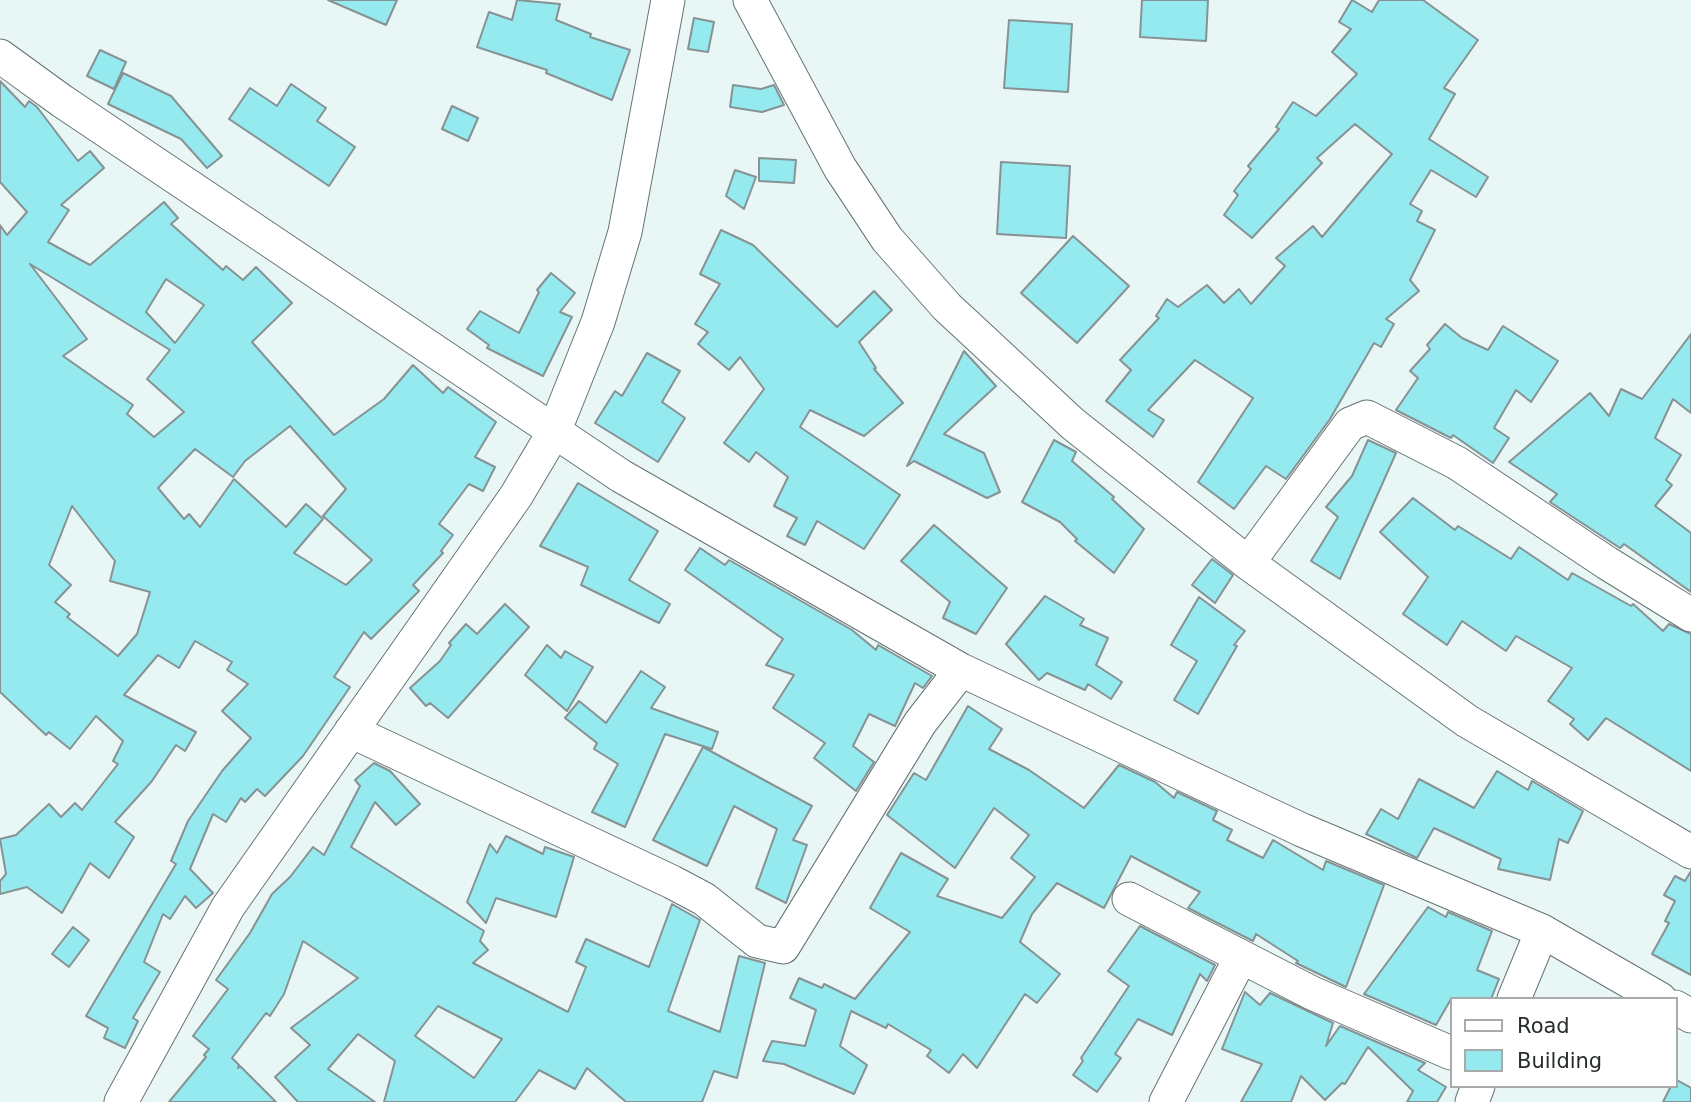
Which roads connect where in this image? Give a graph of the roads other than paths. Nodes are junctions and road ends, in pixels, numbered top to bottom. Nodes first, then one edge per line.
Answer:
1 (668, 0) edge
2 (750, 0) edge
3 (0, 56) edge
4 (554, 432) junction
5 (1248, 562) junction
6 (1691, 614) edge
7 (961, 670) junction
8 (351, 731) junction
9 (1691, 852) edge
10 (1129, 899) dead end
11 (1542, 931) junction
12 (1241, 957) junction
13 (1515, 997) edge
14 (1657, 997) edge
15 (1450, 1054) edge
16 (121, 1102) edge
17 (1166, 1102) edge

1 - 4 street
2 - 5 street
3 - 4 street
4 - 7 street
4 - 8 street
5 - 6 street
5 - 9 street
7 - 8 street
7 - 11 street
8 - 16 street
10 - 12 street
11 - 13 street
11 - 14 street
12 - 15 street
12 - 17 street

